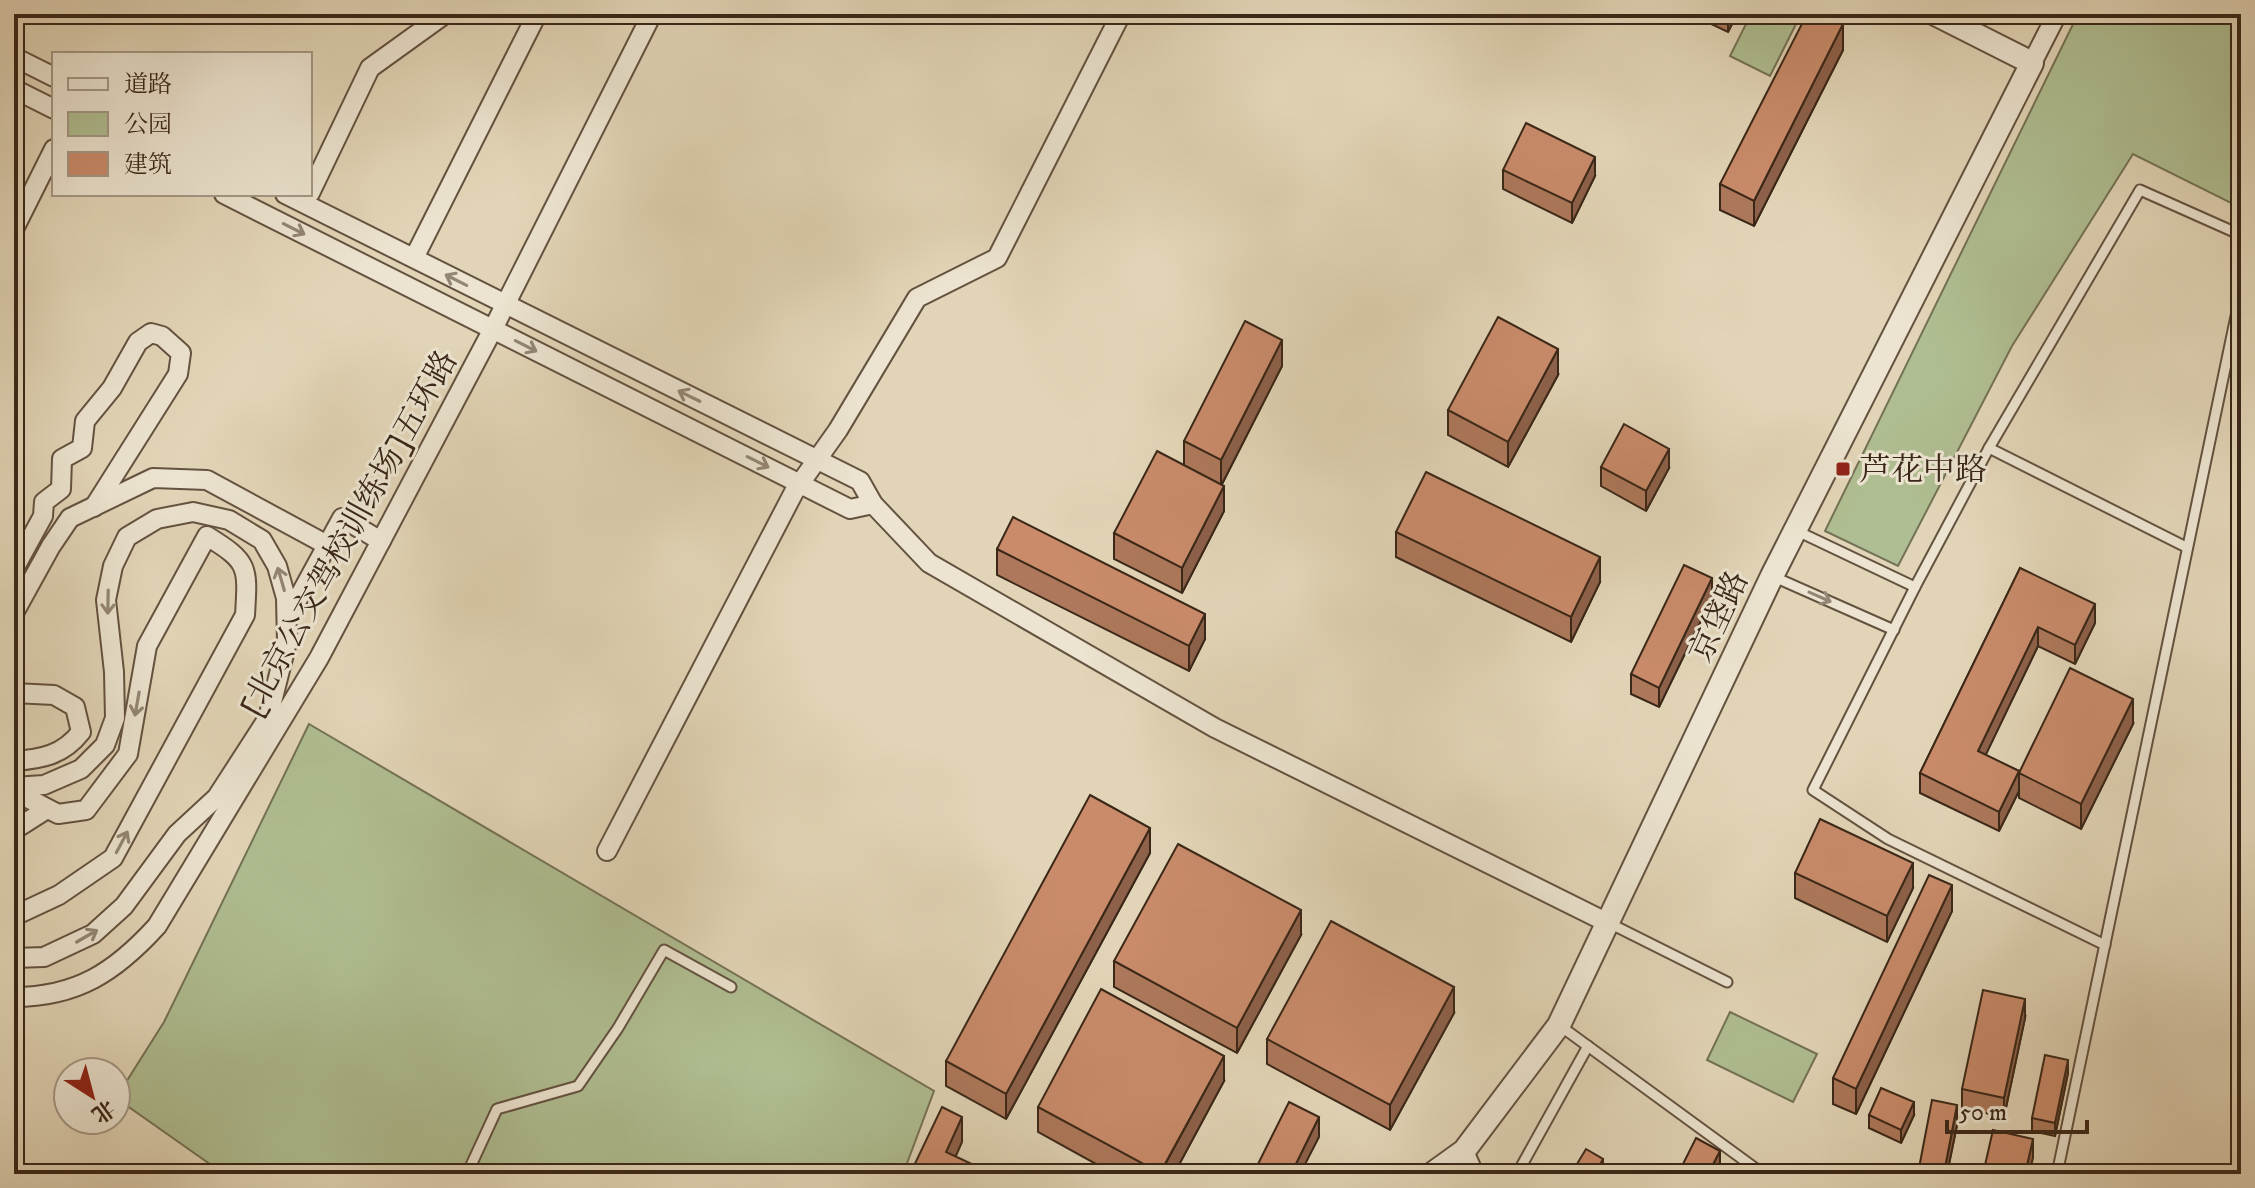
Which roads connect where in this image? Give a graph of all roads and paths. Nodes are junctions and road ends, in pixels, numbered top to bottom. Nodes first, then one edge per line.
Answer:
1 (445, 14) edge
2 (537, 14) edge
3 (652, 14) edge
4 (1121, 14) edge
5 (1935, 14) edge
6 (2057, 14) edge
7 (14, 57) edge
8 (2032, 63) junction
9 (52, 76) edge
10 (14, 89) edge
11 (52, 108) edge
12 (52, 153) edge
13 (312, 189) edge
14 (228, 196) edge
15 (308, 197) edge
16 (16, 221) edge
17 (2241, 235) edge
18 (414, 258) junction
19 (2241, 292) edge
20 (505, 304) junction
21 (493, 329) junction
22 (1989, 448) junction
23 (817, 459) junction
24 (800, 483) junction
25 (873, 504) junction
26 (94, 507) junction
27 (1795, 530) junction
28 (381, 541) junction
29 (327, 545) junction
30 (2186, 547) junction
31 (14, 569) edge
32 (1772, 576) junction
33 (1915, 587) junction
34 (14, 613) edge
35 (286, 621) junction
36 (1894, 630) junction
37 (14, 693) edge
38 (14, 761) edge
39 (14, 789) edge
40 (47, 809) junction
41 (14, 830) edge
42 (607, 851) dead end
43 (14, 916) edge
44 (1608, 923) junction
45 (2105, 945) junction
46 (14, 958) edge
47 (1727, 982) dead end
48 (731, 987) dead end
49 (14, 997) edge
50 (1559, 1025) junction
51 (1588, 1046) junction
52 (1464, 1151) junction
53 (467, 1174) edge
54 (1432, 1174) edge
55 (1474, 1174) edge
56 (1517, 1174) edge
57 (1763, 1174) edge
58 (2057, 1174) edge

1 - 13 street
2 - 18 street
3 - 20 street, [北京公交驾校训练场]五环路
4 - 23 street
5 - 8 street
6 - 8 street
7 - 9 street
8 - 27 street, 京垡路
10 - 11 street
12 - 16 street
14 -> 21 street
15 - 18 street
17 - 22 lane
20 -> 18 street
19 - 30 lane
20 - 21 street, [北京公交驾校训练场]五环路
23 -> 20 street
21 -> 24 street
21 - 28 street, [北京公交驾校训练场]五环路
22 - 30 lane
22 - 33 lane
23 - 24 street
23 - 25 street
24 - 25 street
24 - 42 street
25 - 44 street
26 - 29 street
26 - 31 street
26 - 34 street
27 - 32 street, 京垡路
27 - 33 lane
28 - 29 street
28 - 49 street, [北京公交驾校训练场]五环路
29 - 35 street
30 - 45 lane
32 -> 36 lane
32 - 44 street, 京垡路
33 - 36 lane
35 -> 39 street
46 -> 35 street
36 - 45 lane
37 - 38 street
39 - 40 street
40 - 41 street
43 -> 40 street
44 - 47 lane
44 - 50 street, 京垡路
45 - 58 lane
48 - 53 lane
50 - 51 lane
50 - 52 street, 京垡路
51 - 56 lane
51 - 57 lane
52 - 54 street, 京垡路
52 - 55 street

